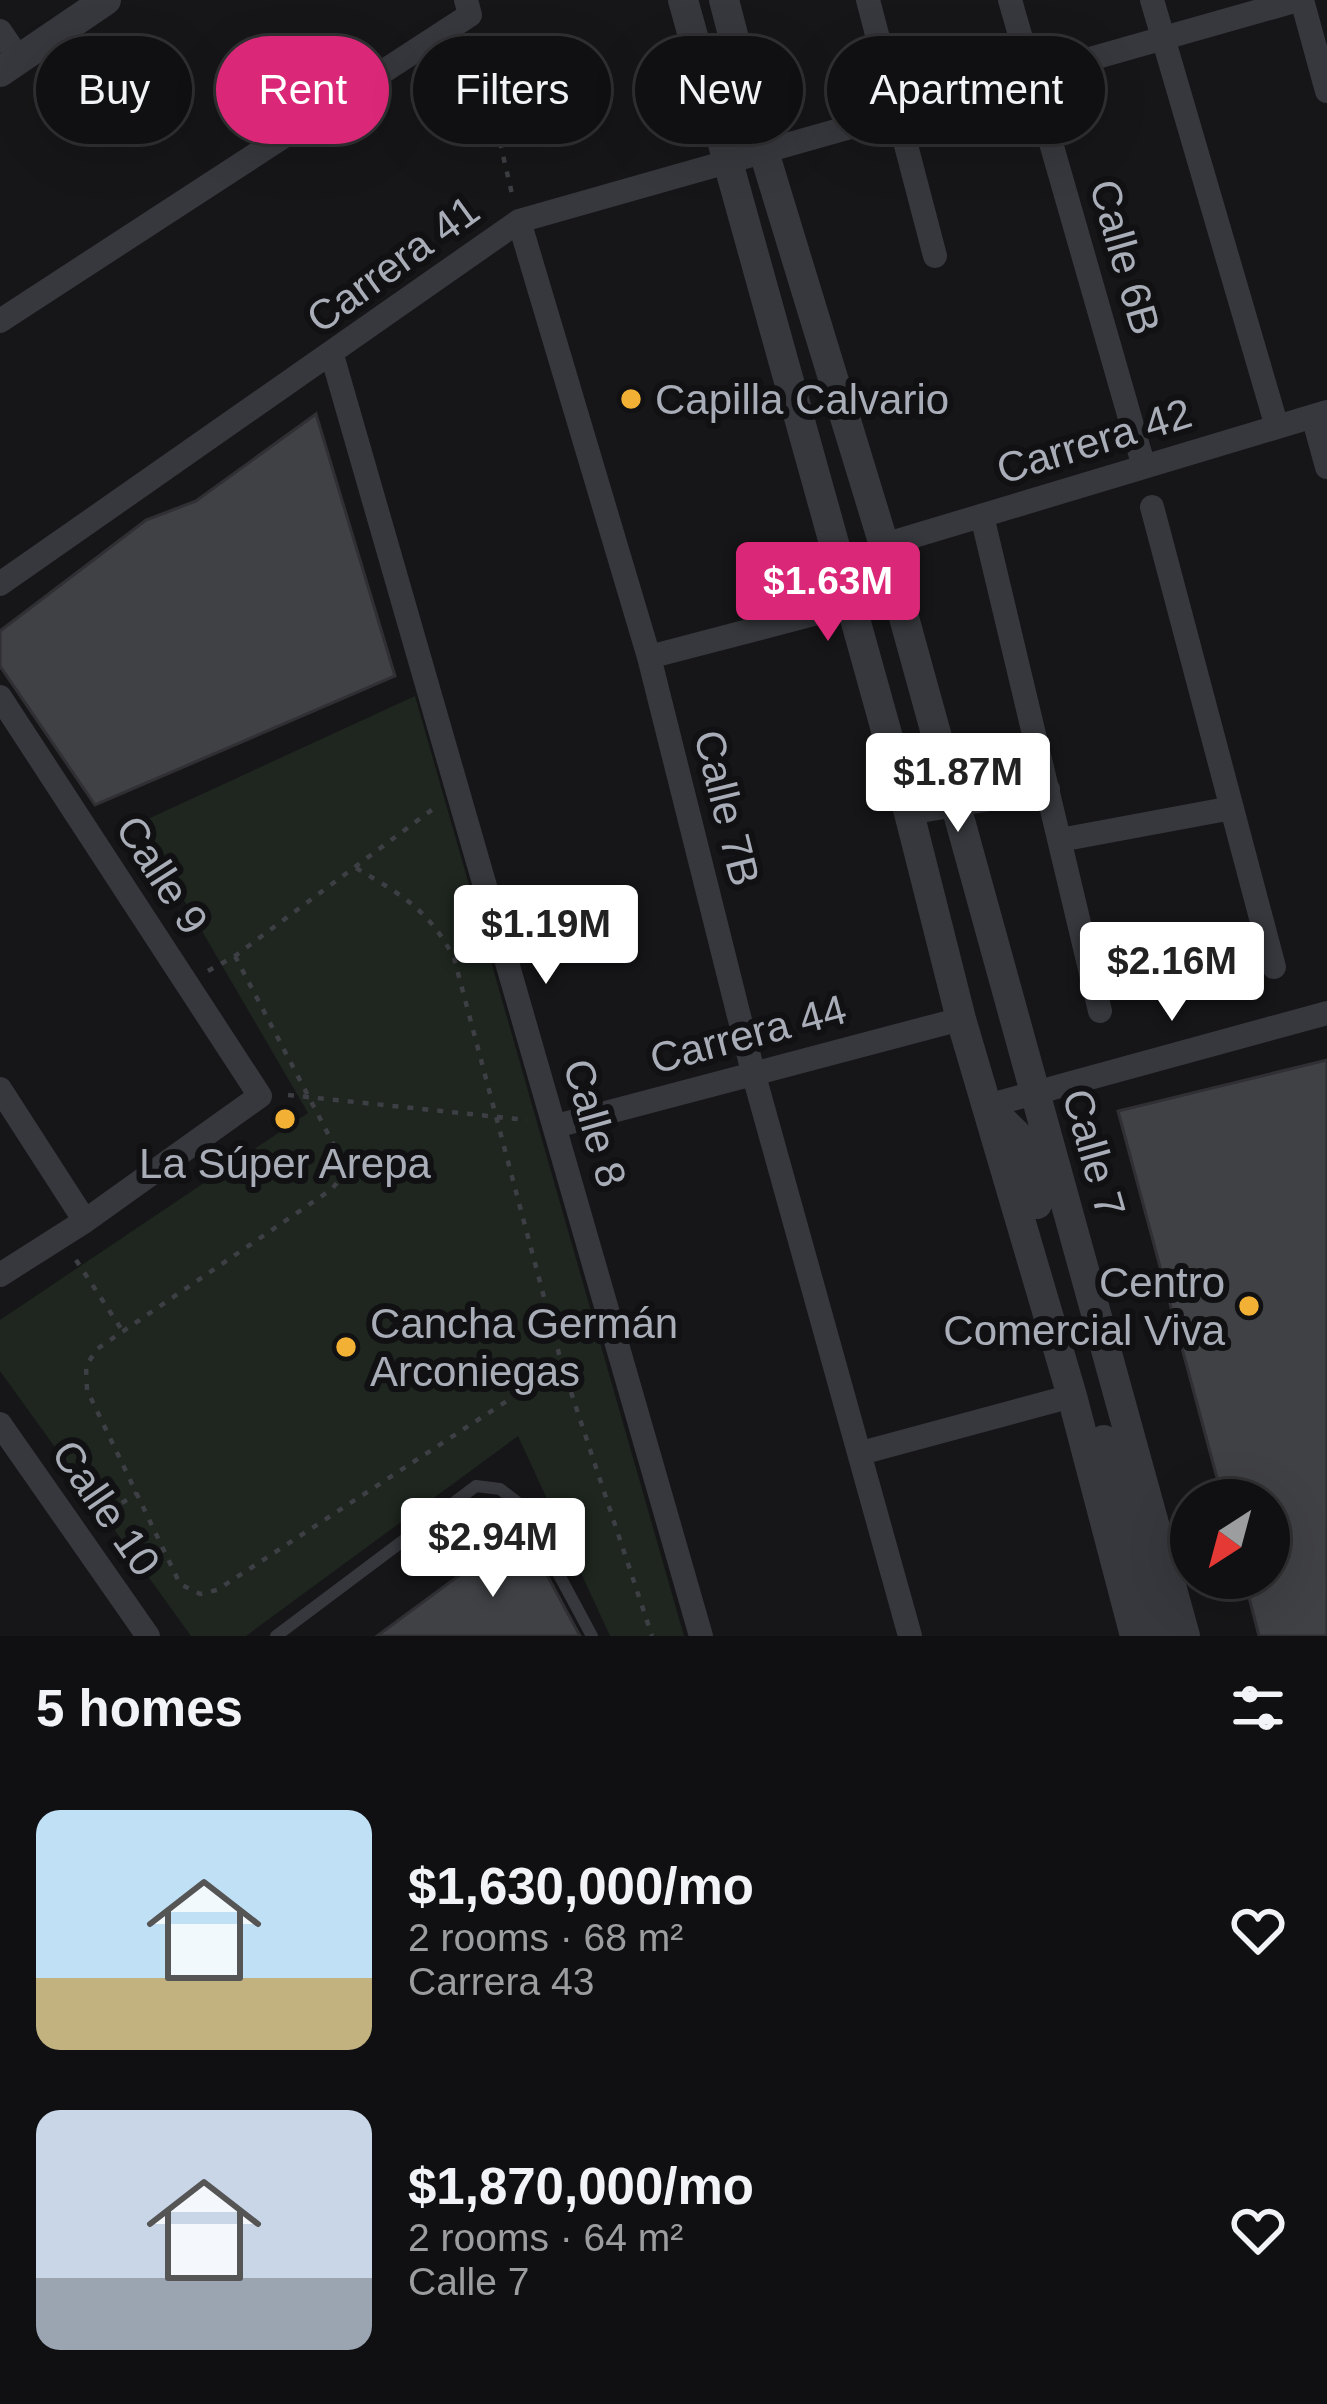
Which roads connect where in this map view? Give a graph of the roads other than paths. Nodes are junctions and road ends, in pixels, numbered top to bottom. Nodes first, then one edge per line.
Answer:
1 (106, 0) edge
2 (683, 0) edge
3 (724, 0) edge
4 (868, 0) edge
5 (1010, 0) edge
6 (1152, 0) edge
7 (1300, 0) edge
8 (468, 8) edge
9 (0, 31) edge
10 (878, 36) edge
11 (1020, 36) edge
12 (1162, 39) junction
13 (1105, 55) edge
14 (10, 66) edge
15 (1327, 92) edge
16 (827, 134) edge
17 (906, 144) edge
18 (1051, 144) edge
19 (765, 152) junction
20 (730, 164) junction
21 (519, 221) junction
22 (934, 256) dead end
23 (0, 321) edge
24 (332, 355) junction
25 (1320, 414) edge
26 (1276, 427) junction
27 (1144, 467) junction
28 (1327, 467) edge
29 (1152, 508) dead end
30 (982, 516) junction
31 (884, 545) junction
32 (0, 584) edge
33 (852, 604) junction
34 (649, 657) junction
35 (0, 697) edge
36 (1048, 788) junction
37 (955, 806) junction
38 (1232, 808) junction
39 (909, 813) junction
40 (1060, 840) junction
41 (1274, 968) dead end
42 (1100, 1011) dead end
43 (1327, 1013) edge
44 (961, 1019) junction
45 (754, 1072) junction
46 (0, 1089) edge
47 (1033, 1093) junction
48 (987, 1106) junction
49 (556, 1126) junction
50 (85, 1221) junction
51 (0, 1275) edge
52 (1072, 1396) junction
53 (0, 1424) edge
54 (861, 1453) junction
55 (148, 1636) edge
56 (276, 1636) edge
57 (592, 1636) edge
58 (700, 1636) edge
59 (910, 1636) edge
60 (1135, 1636) edge
61 (1160, 1636) edge
62 (1185, 1636) edge

1 - 14 street
2 - 20 street, Calle 7
3 - 19 street, Calle 7
4 - 10 street
5 - 11 street, Calle 6B
6 - 12 street
7 - 12 street, Carrera 41
7 - 15 street
8 - 23 street
9 - 14 street
12 - 13 street, Carrera 41
12 - 26 street
16 - 19 street, Carrera 41
17 - 22 street
18 - 27 street, Calle 6B
19 - 20 street, Carrera 41
19 - 31 street, Calle 7
20 - 21 street, Carrera 41
20 - 33 street, Calle 7
21 - 24 street, Carrera 41
21 - 34 street, Calle 7B
24 - 32 street, Carrera 41
24 - 49 street, Calle 8
25 - 26 street, Carrera 42
25 - 28 street
26 - 27 street, Carrera 42
27 - 30 street, Carrera 42
29 - 38 street
30 - 31 street, Carrera 42
30 - 36 street
31 - 37 street, Calle 7
33 - 34 street
33 - 39 street, Calle 7
34 - 45 street, Calle 7B
35 - 50 street, Calle 9
36 - 37 street
36 - 40 street
37 - 39 street
37 - 47 street, Calle 7
38 - 40 street
38 - 41 street
39 - 44 street, Calle 7
40 - 42 street
43 - 47 street
44 - 45 street, Carrera 44
44 - 48 street, Calle 7
45 - 49 street, Carrera 44
45 - 54 street, Calle 7B
46 - 50 street
47 - 48 street
47 - 62 street, Calle 7
48 - 52 street, Calle 7
48 - 61 street, Calle 7
49 - 58 street, Calle 8
50 - 51 street
52 - 54 street
52 - 60 street, Calle 7
53 - 55 street, Calle 10
54 - 59 street, Calle 7B
56 - 57 lane

